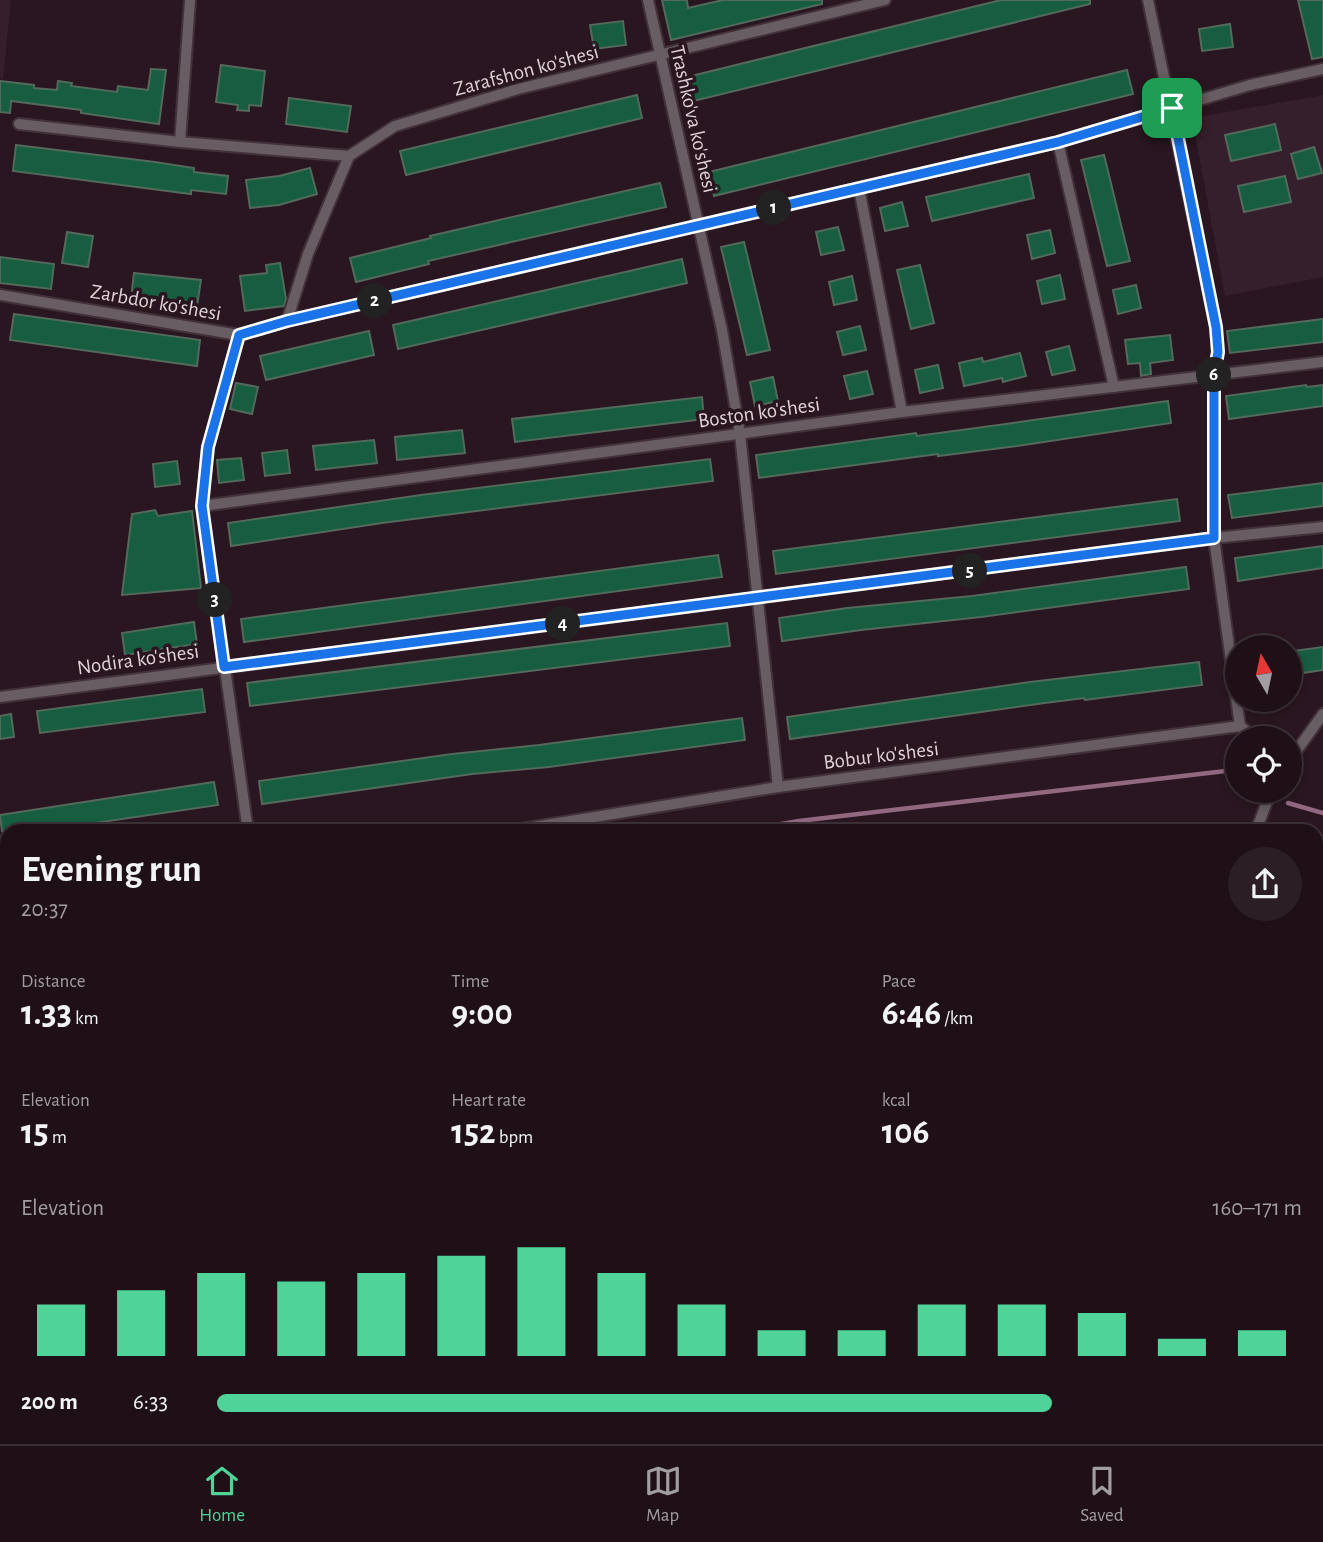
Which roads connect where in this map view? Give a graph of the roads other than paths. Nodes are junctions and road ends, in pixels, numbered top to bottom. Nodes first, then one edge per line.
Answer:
1 (190, 0) edge
2 (648, 0) edge
3 (885, 0) edge
4 (1147, 0) edge
5 (660, 57) junction
6 (1323, 69) edge
7 (1172, 108) junction
8 (19, 124) dead end
9 (180, 142) junction
10 (1058, 142) junction
11 (349, 156) junction
12 (859, 188) junction
13 (699, 225) junction
14 (0, 295) edge
15 (287, 321) junction
16 (239, 335) junction
17 (1323, 362) edge
18 (1214, 375) junction
19 (1114, 387) junction
20 (902, 412) junction
21 (740, 434) junction
22 (202, 506) junction
23 (1323, 527) edge
24 (1214, 538) junction
25 (757, 599) junction
26 (224, 667) junction
27 (0, 697) edge
28 (1323, 714) edge
29 (1240, 726) edge
30 (1225, 728) edge
31 (1302, 743) edge
32 (778, 788) junction
33 (1266, 803) edge
34 (247, 824) edge
35 (553, 824) edge
36 (1259, 824) edge

1 - 9 street
2 - 5 street, Trashko'va ko'shesi
3 - 5 street, Zarafshon ko'shesi
4 - 7 street
5 - 11 street, Zarafshon ko'shesi
5 - 13 street, Trashko'va ko'shesi
6 - 7 street, Zarbdor ko'shesi
7 - 10 street, Zarbdor ko'shesi
7 - 18 street
8 - 9 street
9 - 11 street
10 - 12 street, Zarbdor ko'shesi
10 - 19 street
11 - 15 street
12 - 13 street, Zarbdor ko'shesi
12 - 20 street
13 - 15 street, Zarbdor ko'shesi
13 - 21 street, Trashko'va ko'shesi
14 - 16 street, Zarbdor ko'shesi
15 - 16 street, Zarbdor ko'shesi
16 - 22 street
17 - 18 street, Boston ko'shesi
18 - 19 street, Boston ko'shesi
18 - 24 street
19 - 20 street, Boston ko'shesi
20 - 21 street, Boston ko'shesi
21 - 22 street, Boston ko'shesi
21 - 25 street, Trashko'va ko'shesi
22 - 26 street
23 - 24 street, Nodira ko'shesi
24 - 25 street, Nodira ko'shesi
24 - 29 street
25 - 26 street, Nodira ko'shesi
25 - 32 street, Trashko'va ko'shesi
26 - 27 street, Nodira ko'shesi
26 - 34 street
28 - 31 street
30 - 32 street, Bobur ko'shesi
32 - 35 street, Bobur ko'shesi
33 - 36 street

